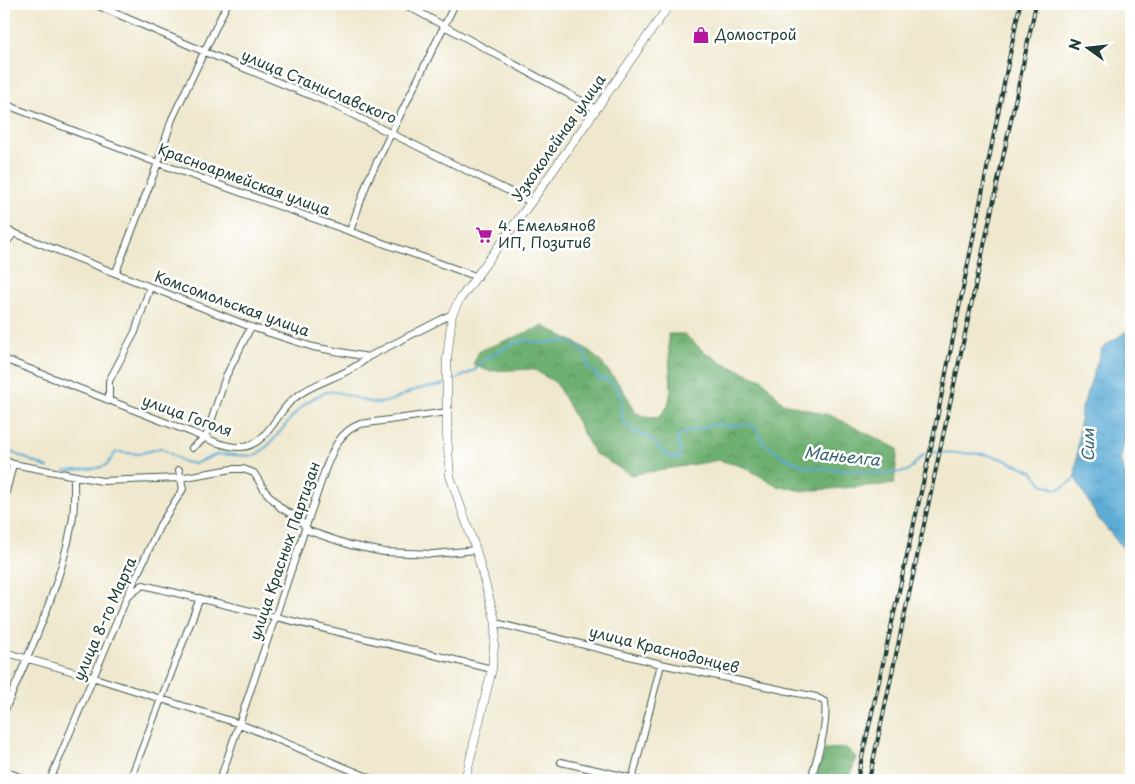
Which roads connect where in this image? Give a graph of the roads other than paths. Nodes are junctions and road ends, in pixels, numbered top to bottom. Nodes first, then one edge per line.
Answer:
1 (94, 4) edge
2 (227, 4) edge
3 (404, 4) edge
4 (455, 4) edge
5 (670, 4) edge
6 (444, 25) junction
7 (205, 52) junction
8 (4, 104) edge
9 (596, 109) junction
10 (393, 132) junction
11 (158, 163) junction
12 (531, 202) junction
13 (4, 229) edge
14 (350, 231) junction
15 (14, 233) junction
16 (4, 245) edge
17 (116, 272) junction
18 (478, 277) junction
19 (150, 287) junction
20 (452, 314) junction
21 (251, 327) junction
22 (368, 357) junction
23 (4, 359) edge
24 (109, 401) junction
25 (447, 412) junction
26 (206, 437) junction
27 (192, 448) dead end
28 (4, 460) edge
29 (12, 464) junction
30 (179, 470) dead end
31 (74, 477) junction
32 (180, 478) junction
33 (4, 500) edge
34 (305, 529) junction
35 (476, 550) junction
36 (127, 597) junction
37 (200, 598) junction
38 (276, 618) junction
39 (496, 623) junction
40 (4, 652) edge
41 (27, 658) junction
42 (661, 664) junction
43 (492, 669) junction
44 (92, 677) junction
45 (162, 701) junction
46 (4, 712) edge
47 (240, 724) junction
48 (561, 762) dead end
49 (4, 771) edge
50 (28, 780) edge
51 (50, 780) edge
52 (130, 780) edge
53 (220, 780) edge
54 (376, 780) edge
55 (464, 780) edge
56 (635, 780) edge
57 (811, 780) edge

1 - 7 street, улица Станиславского
2 - 7 street
3 - 6 street
4 - 6 street
5 - 9 street, Узкоколейная улица
6 - 9 street
6 - 10 street
7 - 10 street, улица Станиславского
7 - 11 street
8 - 11 street, Красноармейская улица
9 - 12 street, Узкоколейная улица
10 - 12 street, улица Станиславского
10 - 14 street
11 - 14 street, Красноармейская улица
11 - 17 street
12 - 18 street, Узкоколейная улица
13 - 15 street, Комсомольская улица
14 - 18 street, Красноармейская улица
15 - 16 street
15 - 17 street, Комсомольская улица
17 - 19 street, Комсомольская улица
18 - 20 street, Узкоколейная улица
19 - 21 street, Комсомольская улица
19 - 24 street
20 - 22 street
20 - 25 street, Узкоколейная улица
21 - 22 street, Комсомольская улица
21 - 26 street
22 - 26 street, улица Гоголя
23 - 24 street, улица Гоголя
24 - 26 street, улица Гоголя
25 - 34 street, улица Красных Партизан
25 - 35 street, Узкоколейная улица
26 - 27 street
28 - 29 street
29 - 31 street
29 - 33 street
30 - 32 street, улица 8-го Марта
31 - 32 street
31 - 41 street
32 - 34 street
32 - 36 street, улица 8-го Марта
34 - 35 street
34 - 38 street, улица Красных Партизан
35 - 39 street, Узкоколейная улица
36 - 37 street
36 - 44 street, улица 8-го Марта
37 - 38 street
37 - 45 street
38 - 43 street
38 - 47 street, улица Красных Партизан
39 - 42 street, улица Краснодонцев
39 - 43 street, Узкоколейная улица
40 - 41 street
41 - 44 street
41 - 46 street
42 - 56 street
42 - 57 street, улица Краснодонцев
43 - 55 street, Узкоколейная улица
44 - 45 street
44 - 51 street, улица 8-го Марта
45 - 47 street
45 - 52 street
47 - 53 street, улица Красных Партизан
47 - 54 street
48 - 56 street
49 - 50 street

